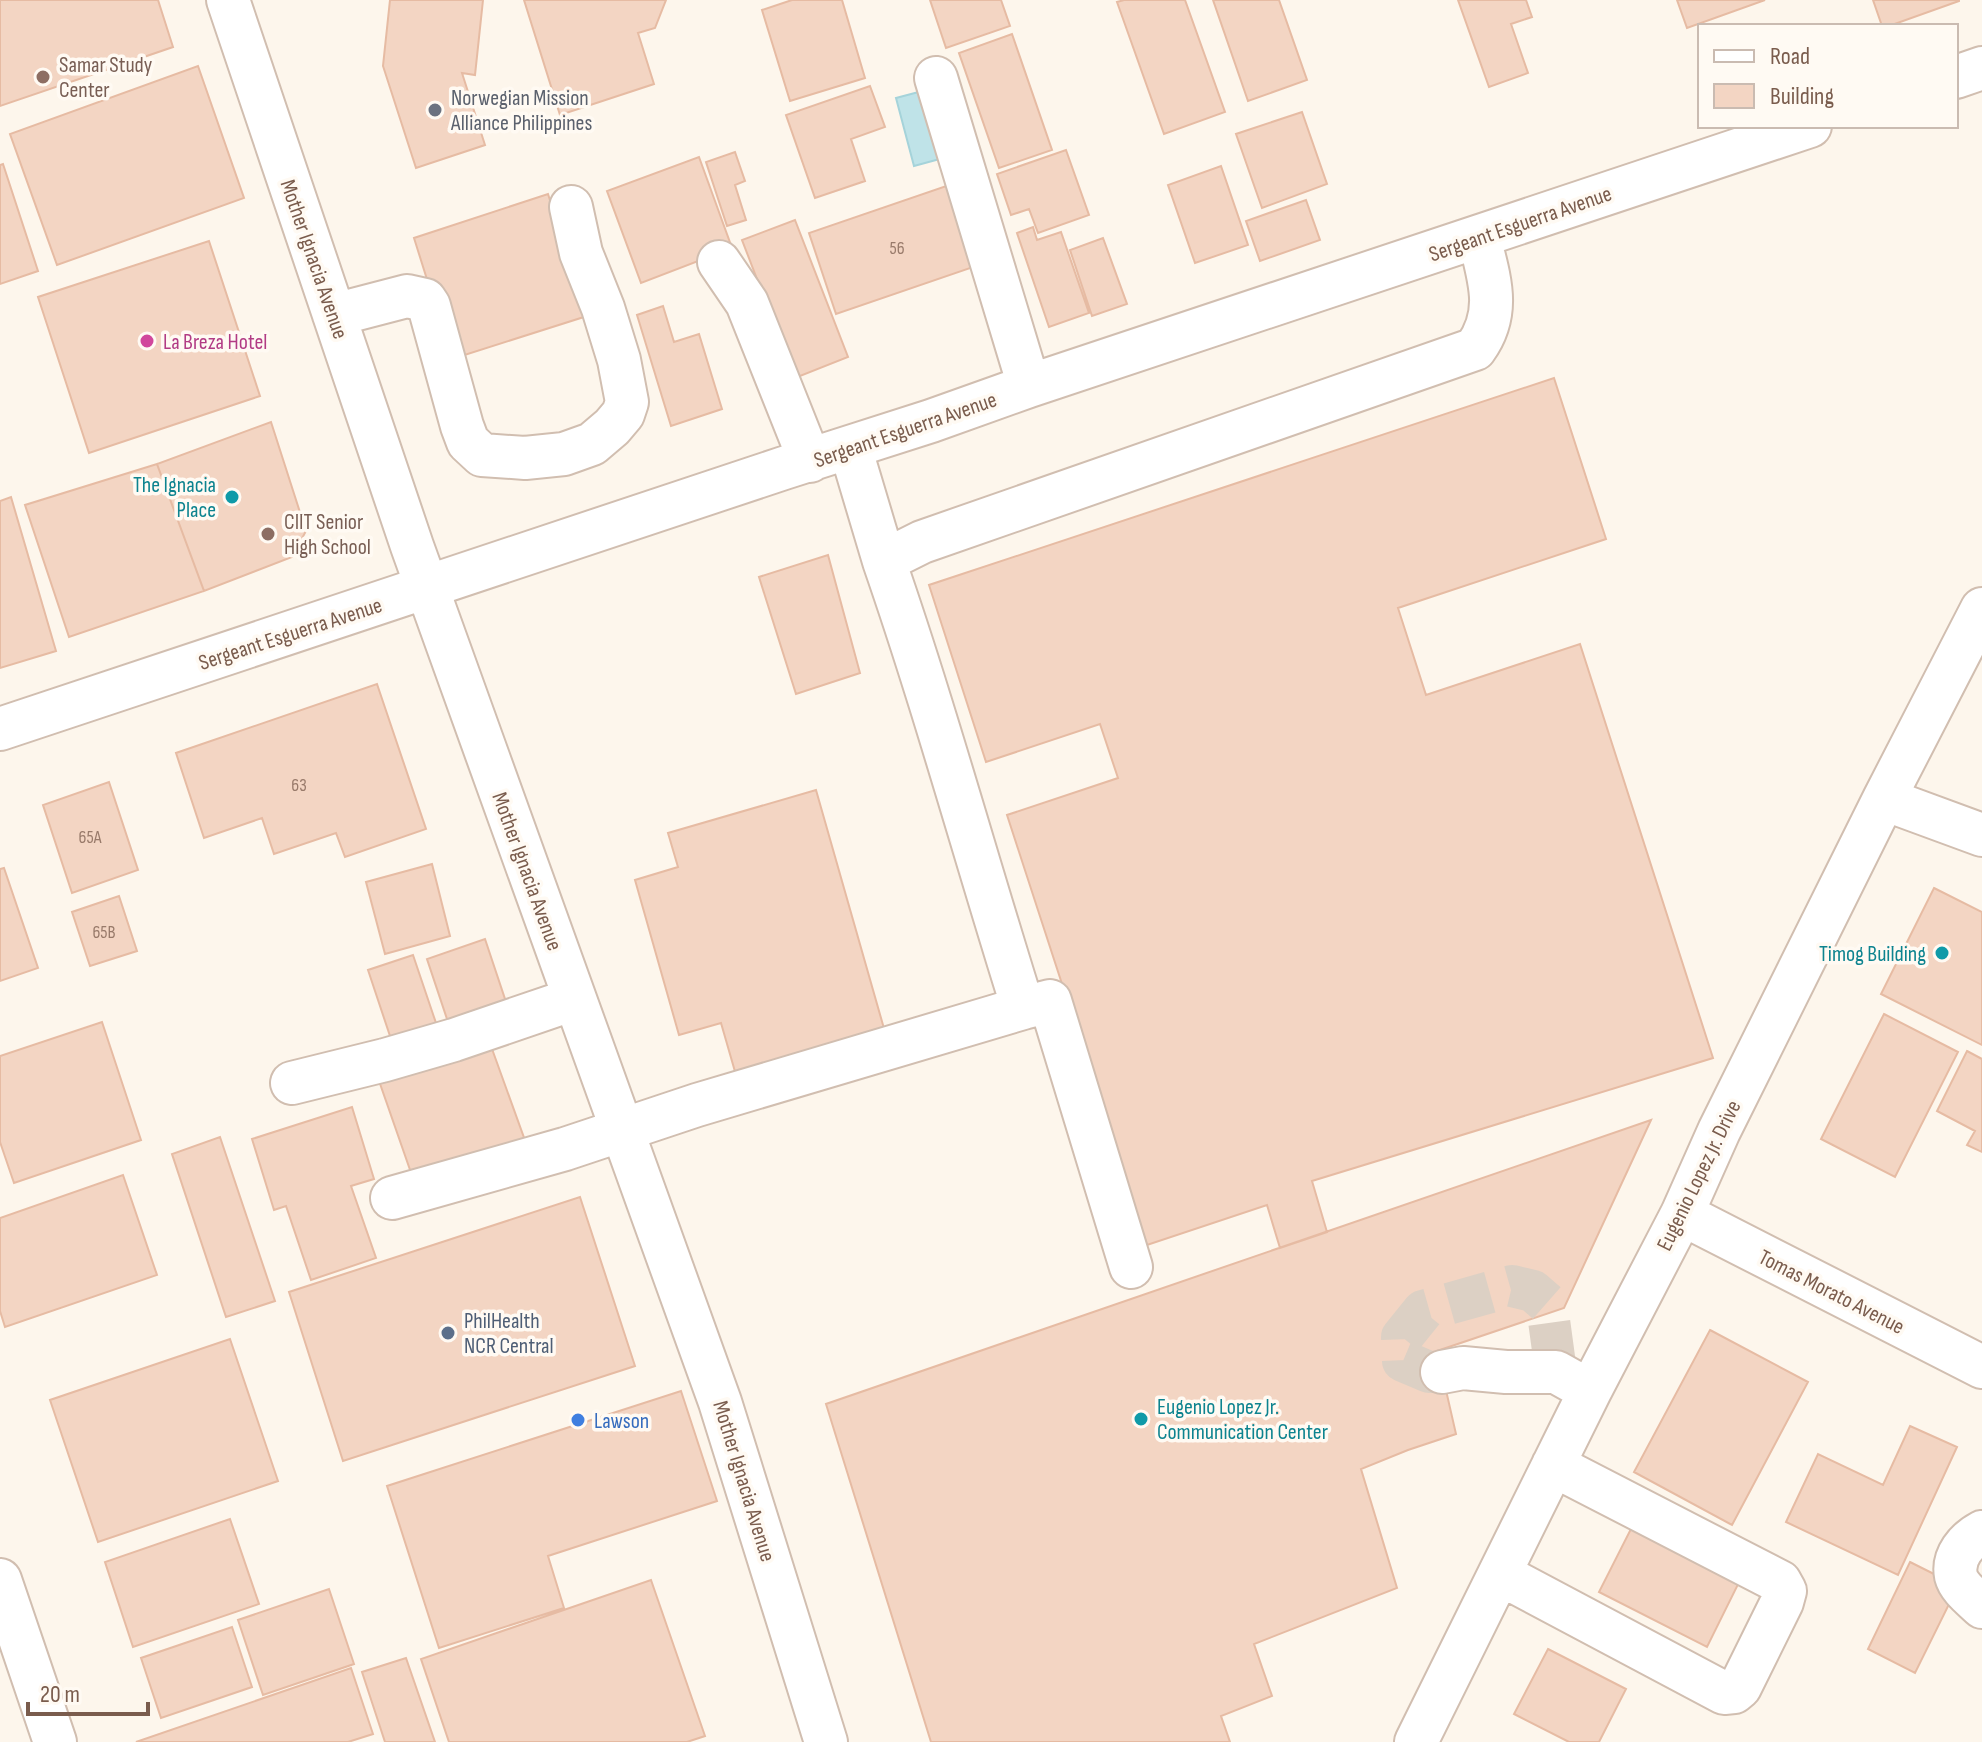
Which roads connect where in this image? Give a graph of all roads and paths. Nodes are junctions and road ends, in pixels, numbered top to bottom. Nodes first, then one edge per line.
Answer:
1 (228, 0) edge
2 (1982, 68) edge
3 (1958, 76) edge
4 (936, 78) dead end
5 (1804, 128) edge
6 (571, 207) dead end
7 (1479, 237) junction
8 (719, 262) dead end
9 (334, 315) junction
10 (1029, 386) junction
11 (850, 447) junction
12 (810, 461) junction
13 (884, 561) junction
14 (427, 588) junction
15 (1982, 609) edge
16 (0, 729) edge
17 (1884, 799) junction
18 (1982, 835) edge
19 (574, 999) junction
20 (1023, 1008) junction
21 (292, 1083) dead end
22 (622, 1130) junction
23 (392, 1198) dead end
24 (1682, 1214) junction
25 (1131, 1267) dead end
26 (1982, 1367) edge
27 (1442, 1372) tunnel mouth
28 (1573, 1382) junction
29 (1553, 1465) junction
30 (1982, 1532) edge
31 (1500, 1574) junction
32 (0, 1580) edge
33 (1982, 1607) edge
34 (55, 1742) edge
35 (826, 1742) edge
36 (1416, 1742) edge

1 - 9 street, Mother Ignacia Avenue
2 - 3 street
4 - 10 street
5 - 7 street, Sergeant Esguerra Avenue
6 - 9 street
7 - 10 street, Sergeant Esguerra Avenue
7 - 13 street
8 - 12 street
9 - 14 street, Mother Ignacia Avenue
10 - 11 street, Sergeant Esguerra Avenue
11 - 12 street, Sergeant Esguerra Avenue
11 - 13 street
12 - 14 street, Sergeant Esguerra Avenue
13 - 20 street
14 - 16 street, Sergeant Esguerra Avenue
14 - 19 street, Mother Ignacia Avenue
15 - 17 street, Eugenio Lopez Jr. Drive
17 - 18 street
17 - 24 street, Eugenio Lopez Jr. Drive
19 - 21 street
19 - 22 street, Mother Ignacia Avenue
20 - 22 street
20 - 25 street
22 - 23 street
22 - 35 street, Mother Ignacia Avenue
24 - 26 street, Tomas Morato Avenue
24 - 28 street, Eugenio Lopez Jr. Drive
27 - 28 street
28 - 29 street, Eugenio Lopez Jr. Drive
29 - 31 street, Eugenio Lopez Jr. Drive
29 - 31 street
30 - 33 street
31 - 36 street, Eugenio Lopez Jr. Drive
32 - 34 street

